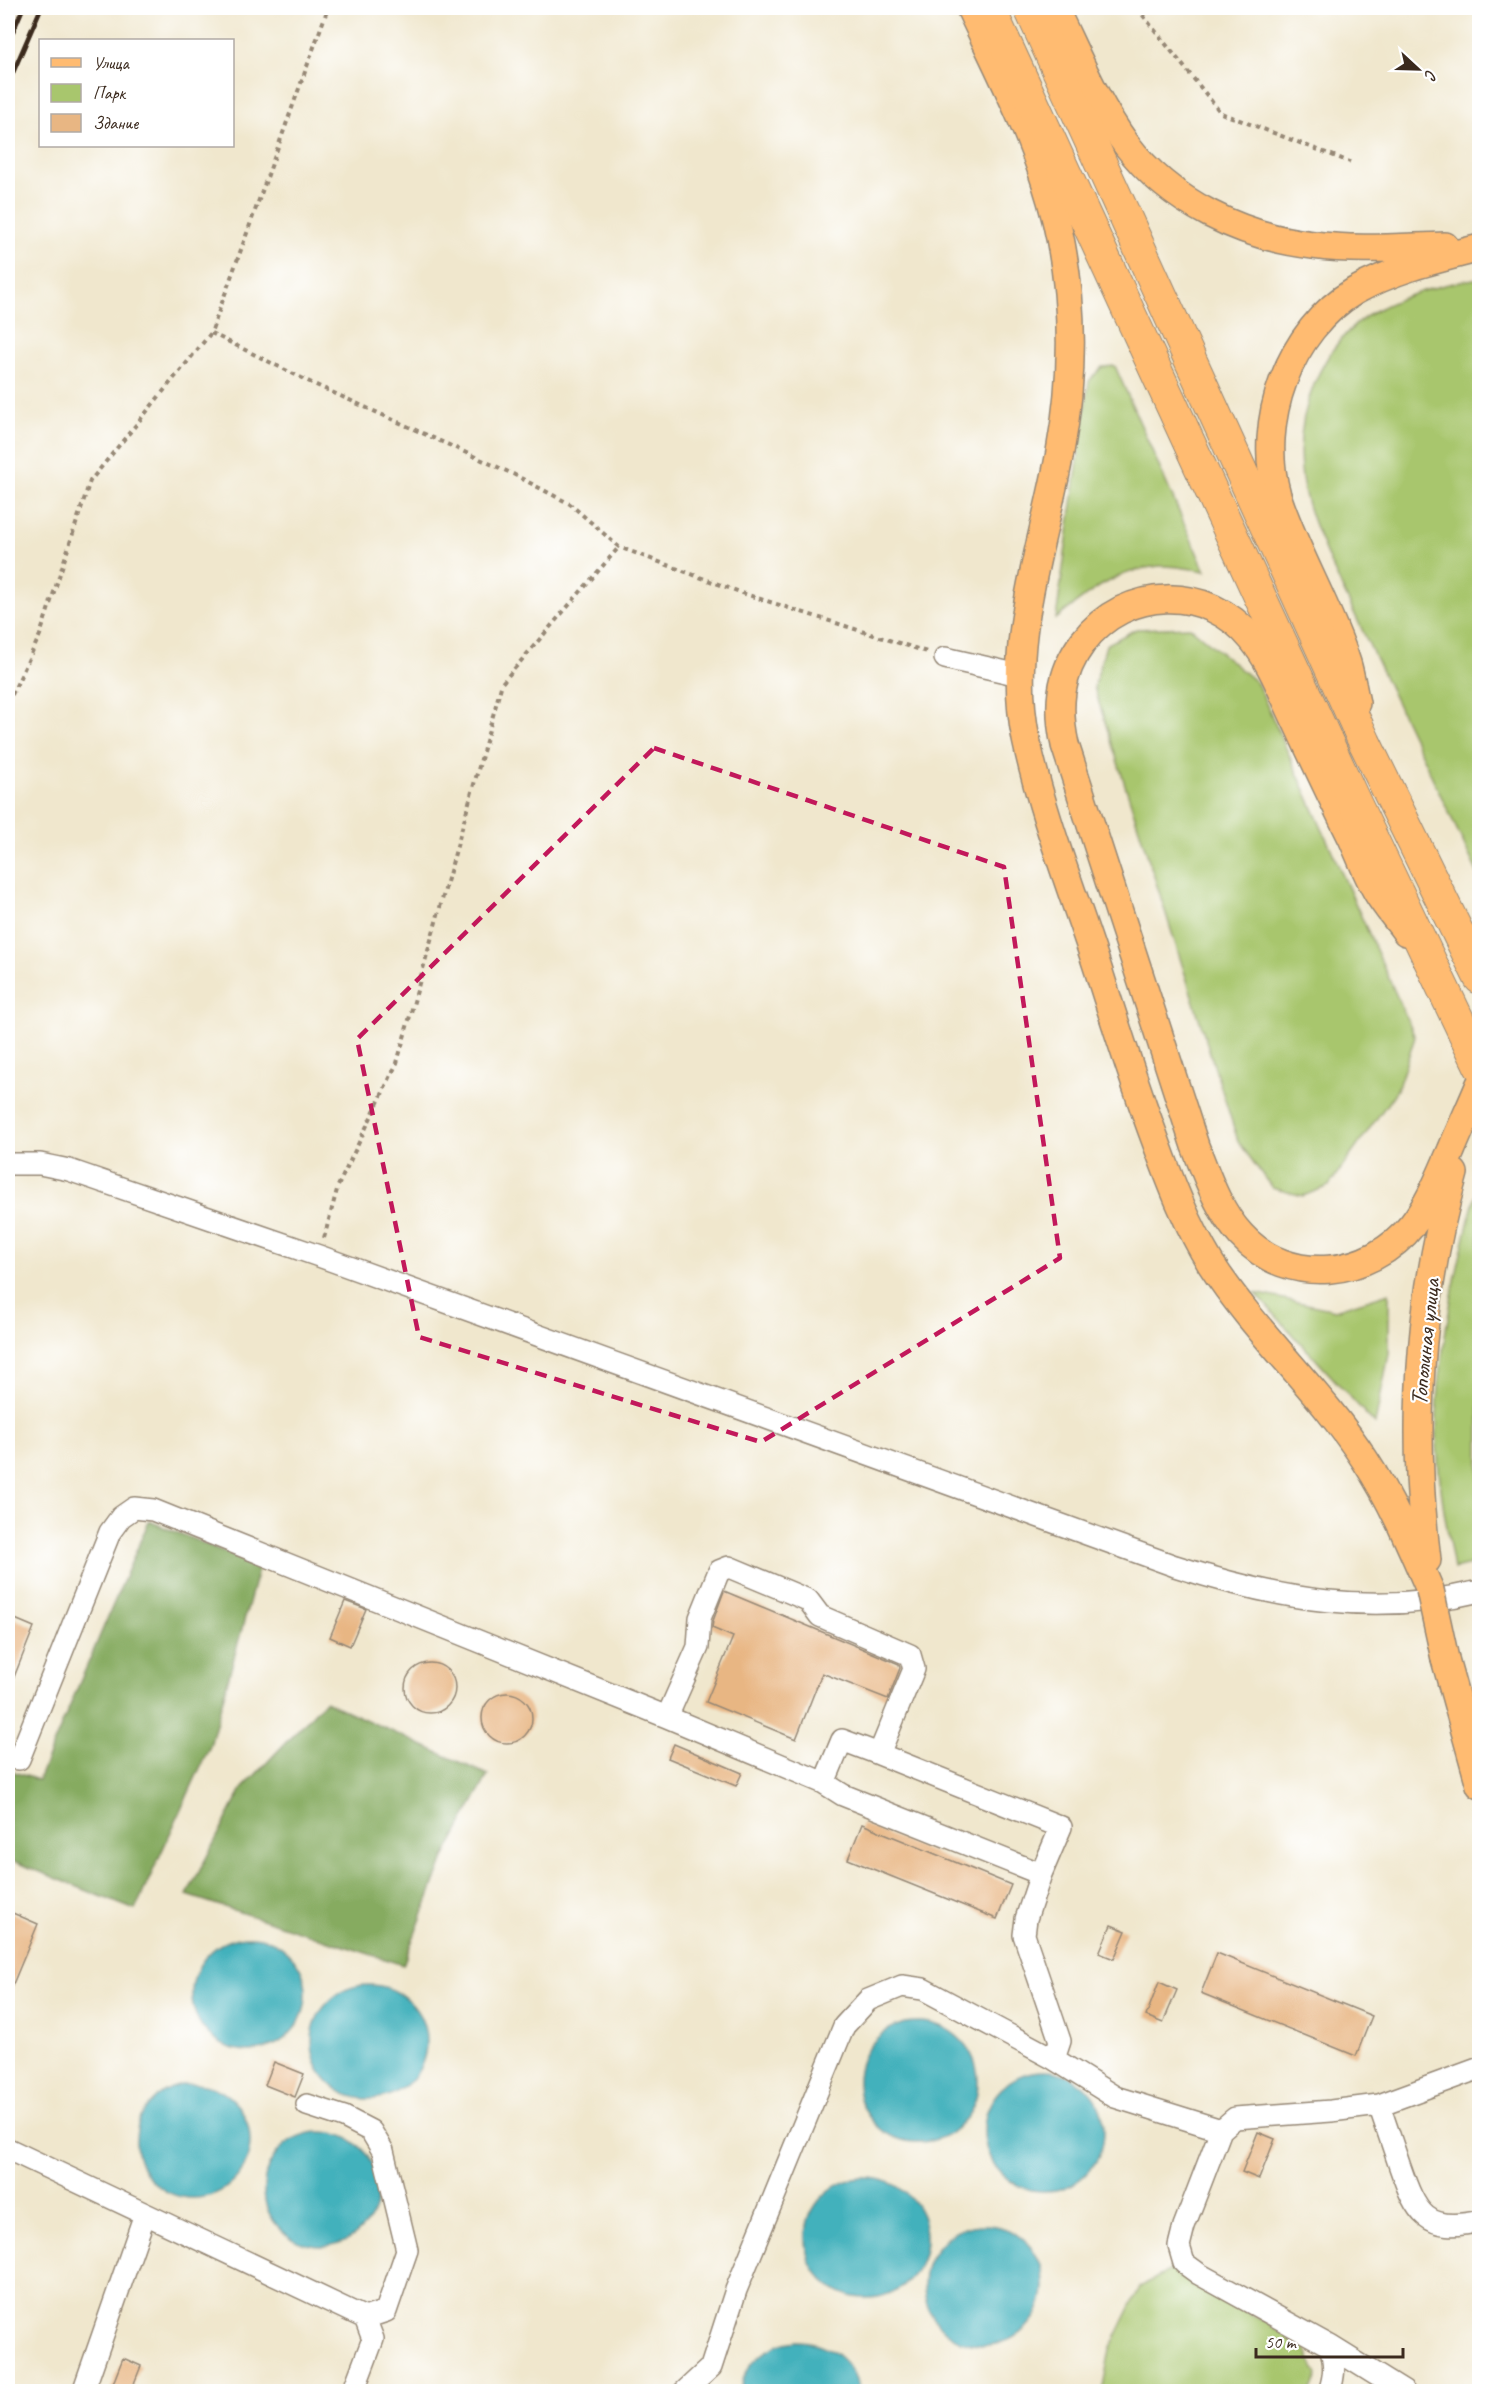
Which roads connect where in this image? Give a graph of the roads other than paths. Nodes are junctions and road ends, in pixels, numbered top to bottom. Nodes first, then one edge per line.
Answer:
1 (970, 8) edge
2 (989, 8) edge
3 (1030, 8) edge
4 (1054, 8) edge
5 (1479, 246) edge
6 (945, 658) road end
7 (1018, 675) junction
8 (1365, 743) junction
9 (1433, 969) junction
10 (1479, 978) edge
11 (1479, 1079) edge
12 (8, 1164) edge
13 (1450, 1167) junction
14 (1410, 1515) junction
15 (1479, 1591) edge
16 (667, 1717) junction
17 (879, 1754) junction
18 (8, 1758) edge
19 (824, 1784) junction
20 (1479, 1785) edge
21 (1041, 1874) junction
22 (1054, 2059) junction
23 (1479, 2068) edge
24 (307, 2105) dead end
25 (1379, 2105) junction
26 (1221, 2130) junction
27 (8, 2149) edge
28 (145, 2214) junction
29 (1479, 2221) edge
30 (365, 2318) junction
31 (1330, 2346) junction
32 (82, 2391) edge
33 (353, 2391) edge
34 (684, 2391) edge
35 (1329, 2391) edge
36 (1404, 2391) edge

1 - 7 main road
2 - 9 highway
3 - 8 highway
4 - 5 main road
5 - 8 main road
6 - 7 street
7 - 14 main road
8 - 10 highway
9 - 11 highway
9 - 13 main road
11 - 13 main road
12 - 15 street
13 - 14 main road, Тополиная улица
14 - 20 main road, Тополиная улица, bridge
16 - 17 street
16 - 18 street
16 - 19 street
17 - 19 street
17 - 21 street
19 - 21 street
21 - 22 street
22 - 26 street
22 - 34 street
23 - 25 street
24 - 30 street
25 - 26 street
25 - 29 street
26 - 31 street
27 - 28 street
28 - 30 street
28 - 32 street
30 - 33 street
31 - 35 street
31 - 36 street

